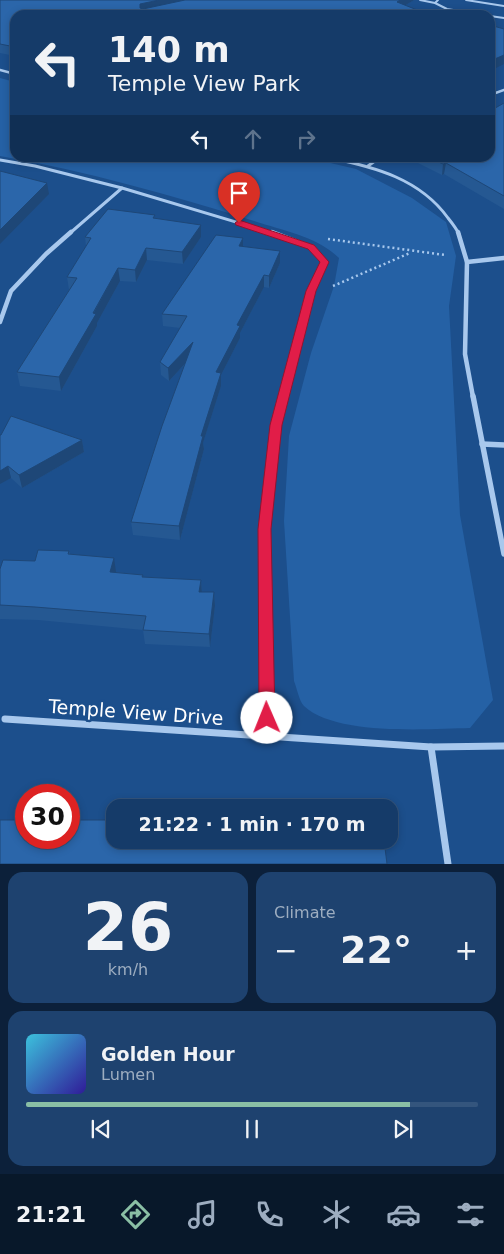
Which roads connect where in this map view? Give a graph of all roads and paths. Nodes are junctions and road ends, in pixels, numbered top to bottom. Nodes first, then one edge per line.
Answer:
1 (420, 0) edge
2 (438, 0) edge
3 (466, 0) edge
4 (435, 2) junction
5 (504, 6) edge
6 (453, 10) edge
7 (12, 162) edge
8 (349, 162) edge
9 (374, 162) edge
10 (368, 166) junction
11 (122, 188) junction
12 (323, 238) dead end
13 (411, 253) junction
14 (504, 258) edge
15 (467, 262) junction
16 (311, 291) junction
17 (0, 322) edge
18 (482, 444) junction
19 (504, 445) edge
20 (504, 554) edge
21 (5, 719) dead end
22 (267, 737) junction
23 (431, 746) junction
24 (504, 746) edge
25 (448, 864) edge

1 - 4 lane
2 - 4 lane
3 - 5 lane
4 - 6 lane
7 - 11 street
8 - 10 street
9 - 10 street
10 - 15 street
11 - 16 street
11 - 17 street
12 - 13 path
13 - 15 path
13 - 16 path
14 - 15 street
15 - 18 street
16 - 22 street
18 - 19 street
18 - 20 street
21 - 22 street, Temple View Drive
22 - 23 street, Temple View Drive
23 - 24 street, Temple View Drive
23 - 25 street

